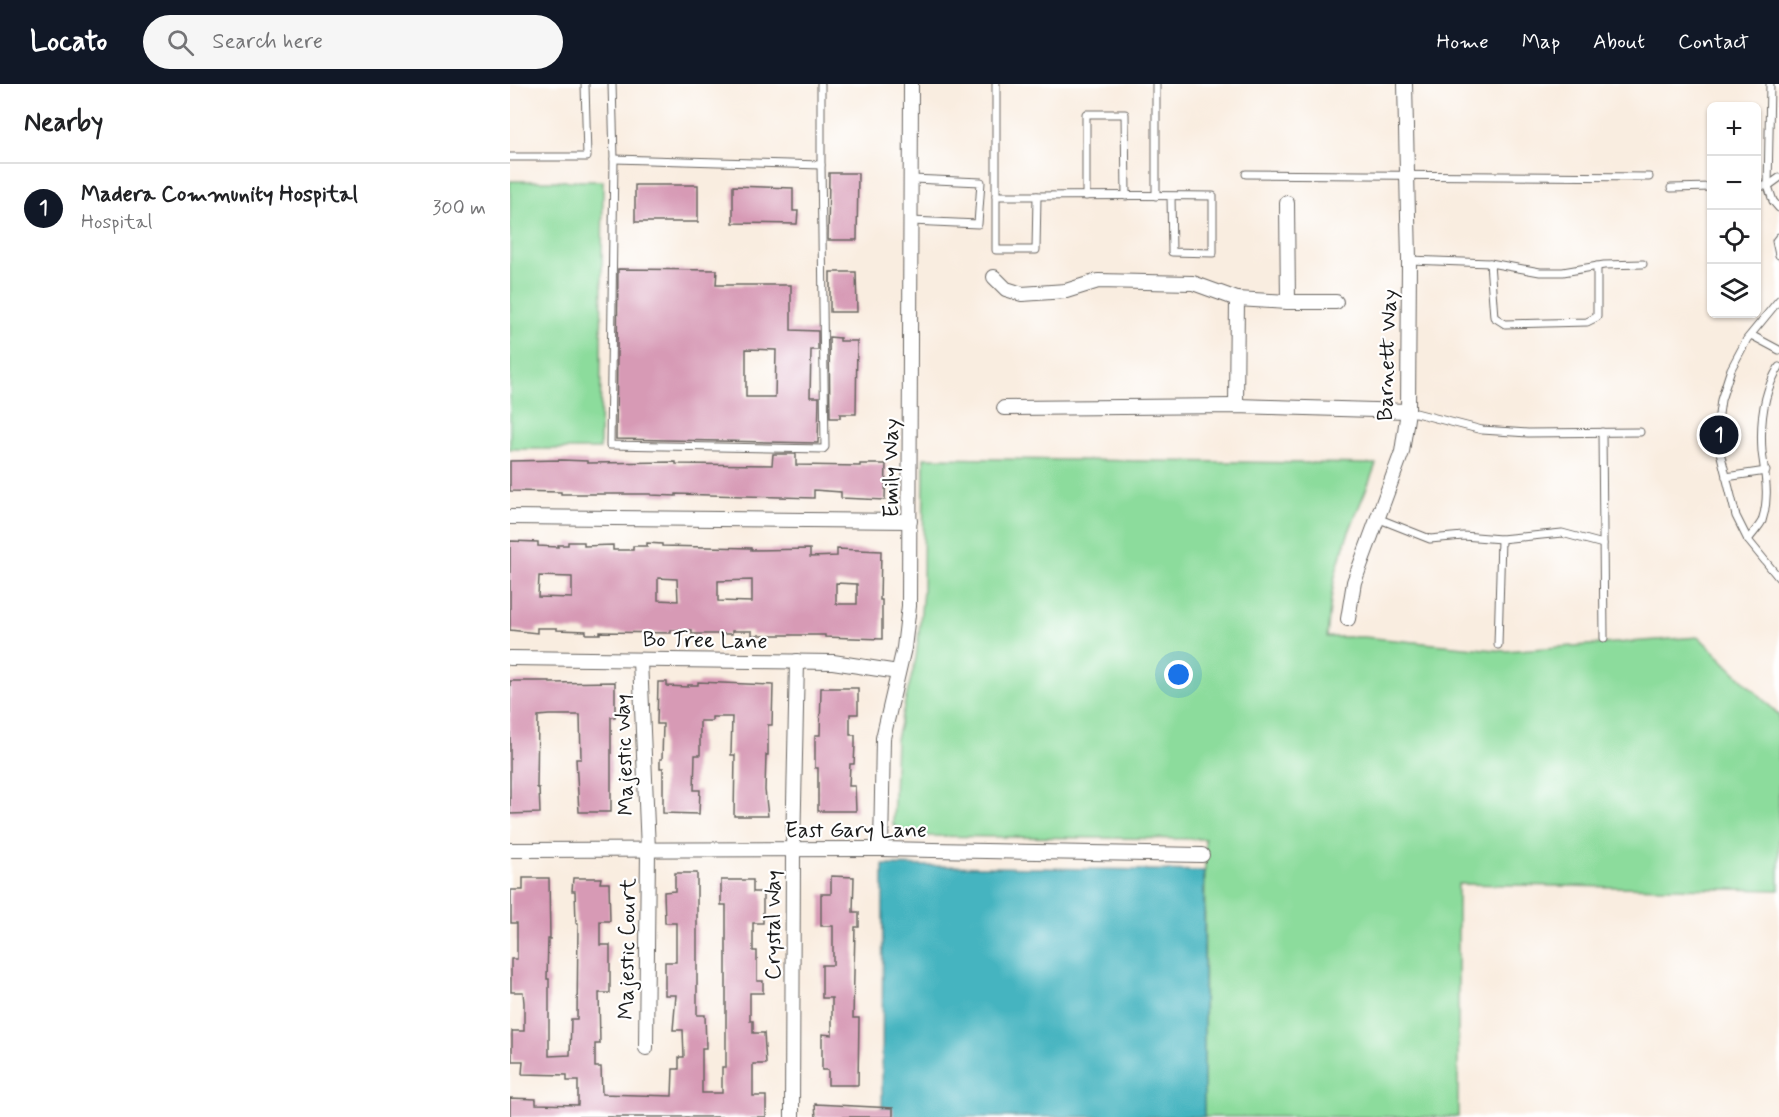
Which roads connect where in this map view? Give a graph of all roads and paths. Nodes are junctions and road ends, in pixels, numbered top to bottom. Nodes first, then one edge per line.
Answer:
1 (585, 84) edge
2 (612, 84) edge
3 (821, 84) edge
4 (911, 84) edge
5 (996, 84) edge
6 (1156, 84) edge
7 (1405, 84) edge
8 (1770, 84) edge
9 (510, 157) edge
10 (614, 159) junction
11 (821, 165) junction
12 (1246, 174) dead end
13 (1408, 176) junction
14 (1649, 177) dead end
15 (1779, 178) edge
16 (912, 179) junction
17 (1761, 186) edge
18 (1768, 186) junction
19 (1707, 187) edge
20 (1671, 188) dead end
21 (996, 196) junction
22 (1037, 196) junction
23 (1086, 196) junction
24 (1126, 196) junction
25 (1156, 196) junction
26 (1172, 196) junction
27 (1287, 203) dead end
28 (1779, 208) edge
29 (911, 220) junction
30 (1779, 237) edge
31 (1779, 255) edge
32 (1409, 260) junction
33 (1490, 263) junction
34 (1643, 264) dead end
35 (1597, 266) junction
36 (994, 276) dead end
37 (1237, 299) junction
38 (1779, 300) edge
39 (1288, 302) junction
40 (1336, 302) dead end
41 (1751, 335) junction
42 (1779, 350) edge
43 (1779, 367) edge
44 (1236, 406) junction
45 (1004, 408) dead end
46 (1408, 411) junction
47 (1602, 432) junction
48 (1640, 432) dead end
49 (1766, 471) junction
50 (1726, 477) junction
51 (510, 518) edge
52 (1377, 518) junction
53 (910, 521) junction
54 (1501, 539) junction
55 (1748, 540) junction
56 (1603, 544) junction
57 (1779, 578) edge
58 (1348, 619) dead end
59 (1604, 638) dead end
60 (1498, 645) dead end
61 (510, 658) edge
62 (640, 660) junction
63 (797, 662) junction
64 (898, 672) junction
65 (881, 849) junction
66 (510, 850) edge
67 (648, 850) junction
68 (793, 850) junction
69 (1202, 855) dead end
70 (646, 1048) dead end
71 (792, 1117) edge

1 - 9 lane
2 - 10 lane
3 - 11 lane
4 - 16 street, Emily Way
5 - 21 lane
6 - 25 lane
7 - 13 street, Barnett Way
8 - 18 lane
10 - 11 lane
10 - 11 lane
12 - 13 lane
13 - 14 lane
13 - 32 street, Barnett Way
15 - 18 lane
16 - 29 street, Emily Way
16 - 29 lane
17 - 18 lane
18 - 28 lane
19 - 20 lane
21 - 22 lane
21 - 22 lane
22 - 23 lane
23 - 24 lane
23 - 24 lane
24 - 25 lane
25 - 26 lane
26 - 26 lane
27 - 39 street
29 - 53 street, Emily Way
30 - 31 lane
32 - 33 lane
32 - 46 street, Barnett Way
33 - 35 lane
33 - 35 lane
34 - 35 lane
36 - 37 street
37 - 39 street
37 - 44 street
38 - 41 lane
39 - 40 street
41 - 42 lane
41 - 50 lane
43 - 49 lane
44 - 45 street
44 - 46 street
46 - 47 lane
46 - 52 street, Barnett Way
47 - 48 lane
47 - 56 lane
49 - 50 lane
49 - 55 lane
50 - 55 lane
51 - 53 street
52 - 54 lane
52 - 58 street, Barnett Way
53 - 64 street, Emily Way
54 - 56 lane
54 - 60 lane
55 - 57 lane
56 - 59 lane
61 - 62 street, Bo Tree Lane
62 - 63 street, Bo Tree Lane
62 - 67 street, Majestic Way
63 - 64 street, Bo Tree Lane
63 - 68 street, Crystal Way
64 - 65 street, Emily Way
65 - 68 street, East Gary Lane
65 - 69 street, East Gary Lane
66 - 67 street, East Gary Lane
67 - 68 street, East Gary Lane
67 - 70 street, Majestic Court
68 - 71 street, Crystal Way

